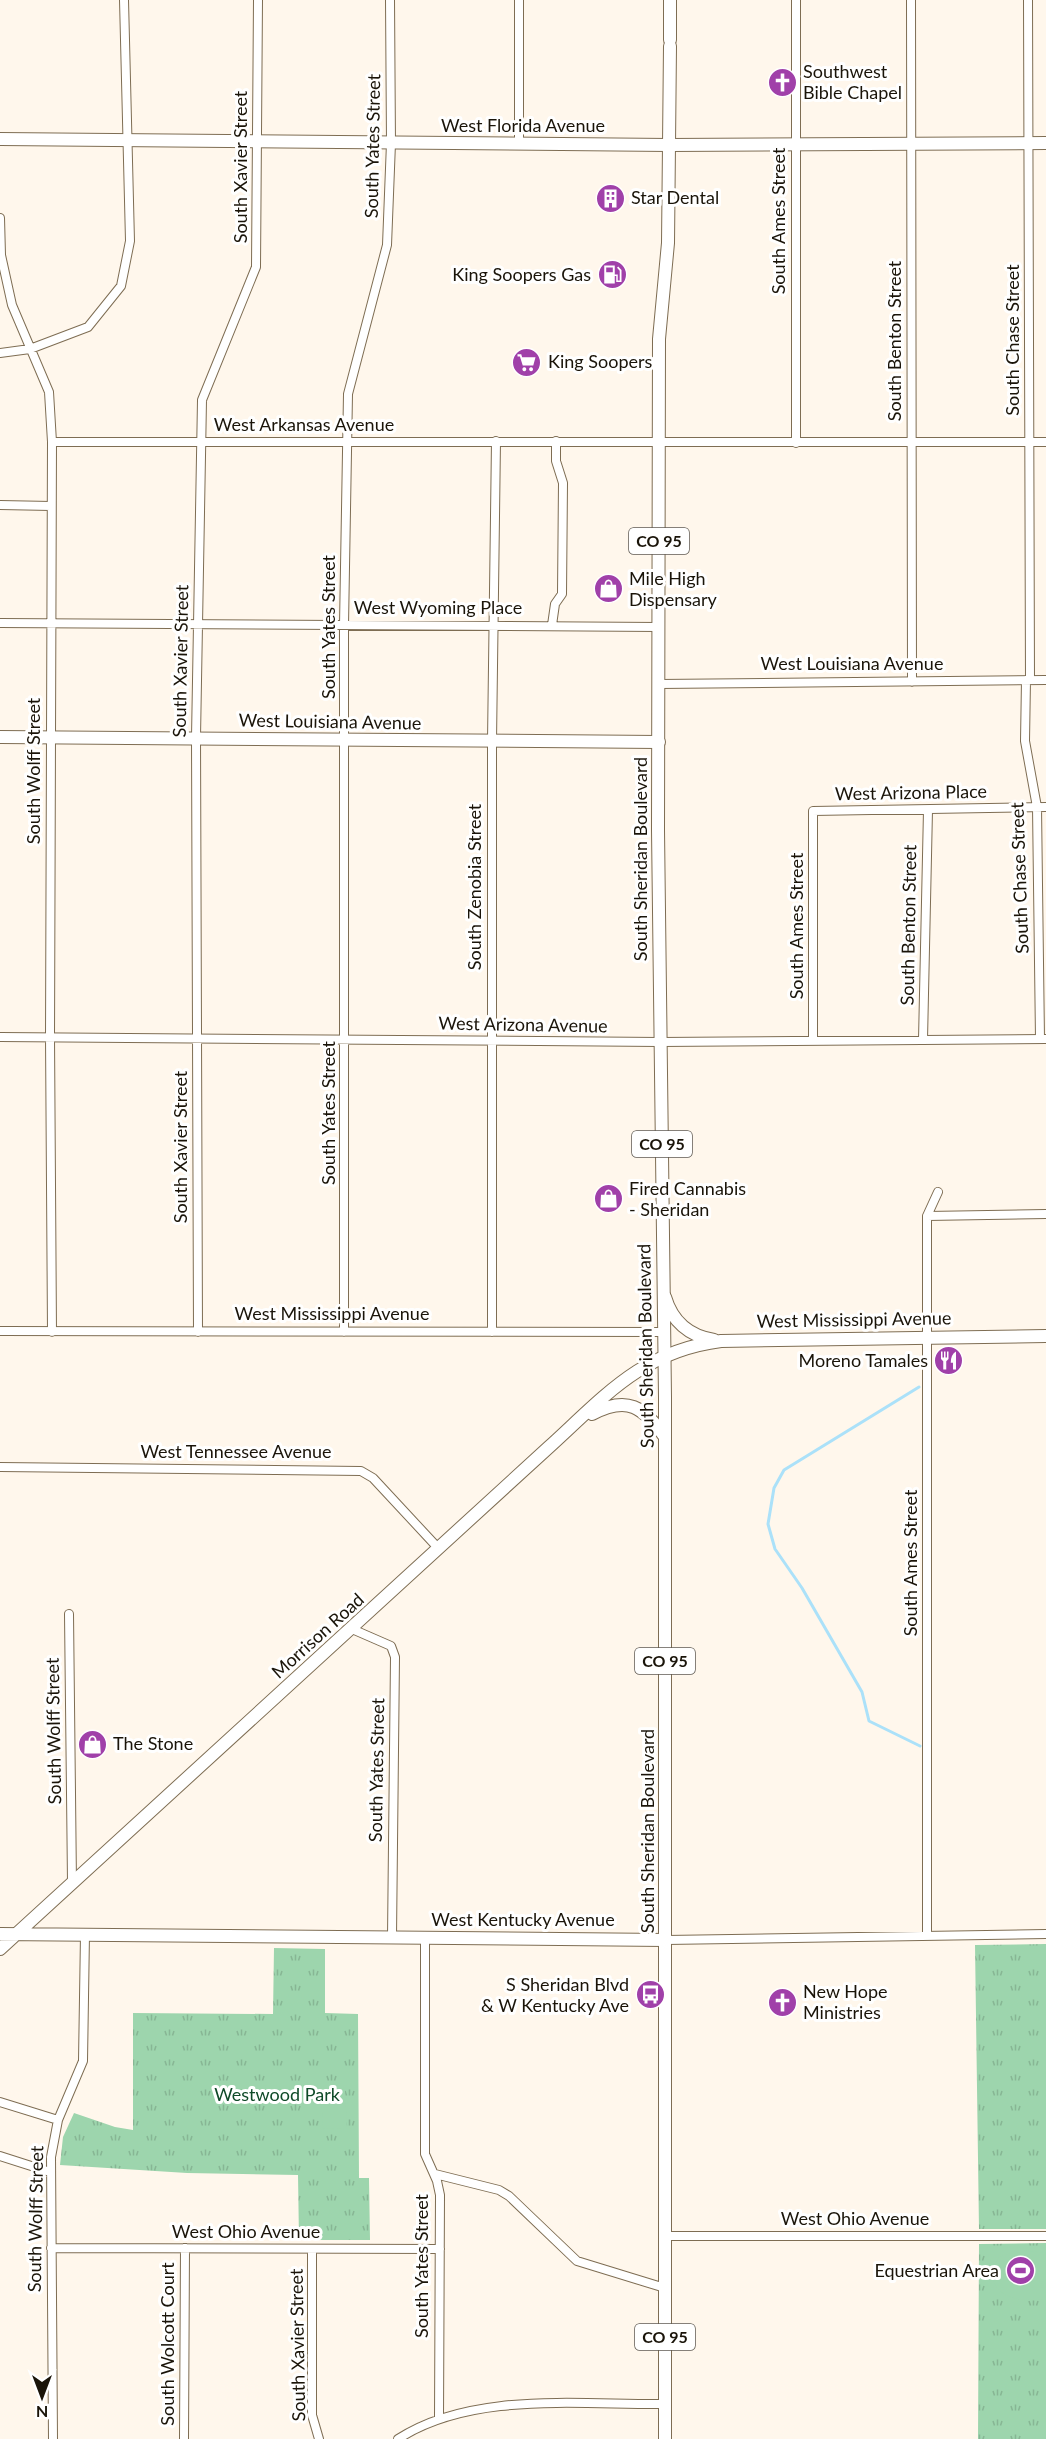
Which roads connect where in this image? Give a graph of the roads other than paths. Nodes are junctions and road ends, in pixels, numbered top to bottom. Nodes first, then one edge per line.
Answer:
1 (124, 0) edge
2 (258, 0) edge
3 (390, 0) edge
4 (519, 0) edge
5 (670, 0) edge
6 (796, 0) edge
7 (911, 0) edge
8 (1028, 0) edge
9 (0, 139) edge
10 (127, 141) junction
11 (258, 142) junction
12 (391, 143) junction
13 (1030, 143) junction
14 (1046, 143) edge
15 (519, 144) junction
16 (911, 144) junction
17 (669, 145) junction
18 (796, 145) junction
19 (0, 218) edge
20 (30, 349) junction
21 (0, 353) edge
22 (200, 441) junction
23 (348, 441) junction
24 (496, 441) junction
25 (556, 441) junction
26 (659, 441) junction
27 (52, 442) junction
28 (1030, 442) junction
29 (1046, 442) edge
30 (796, 443) junction
31 (911, 443) junction
32 (0, 505) edge
33 (51, 506) junction
34 (0, 622) edge
35 (198, 623) junction
36 (51, 624) junction
37 (495, 624) junction
38 (345, 625) junction
39 (552, 625) junction
40 (659, 627) junction
41 (1028, 680) junction
42 (1046, 680) edge
43 (912, 682) junction
44 (659, 684) junction
45 (0, 737) edge
46 (51, 737) junction
47 (196, 737) junction
48 (345, 741) junction
49 (492, 741) junction
50 (658, 742) junction
51 (1042, 807) edge
52 (928, 810) junction
53 (813, 811) joint
54 (0, 1037) edge
55 (50, 1037) junction
56 (197, 1038) junction
57 (1043, 1039) edge
58 (345, 1040) junction
59 (923, 1040) junction
60 (492, 1041) junction
61 (813, 1041) junction
62 (660, 1042) junction
63 (938, 1192) dead end
64 (1046, 1214) edge
65 (927, 1216) junction
66 (663, 1292) junction
67 (0, 1331) edge
68 (52, 1332) junction
69 (198, 1332) junction
70 (344, 1332) junction
71 (492, 1332) junction
72 (664, 1332) junction
73 (1046, 1336) edge
74 (927, 1338) junction
75 (721, 1341) junction
76 (664, 1355) junction
77 (578, 1421) junction
78 (665, 1437) junction
79 (0, 1467) edge
80 (439, 1549) junction
81 (69, 1614) dead end
82 (352, 1629) junction
83 (72, 1883) junction
84 (0, 1934) edge
85 (18, 1934) junction
86 (85, 1934) junction
87 (1046, 1934) edge
88 (927, 1936) junction
89 (392, 1937) junction
90 (425, 1938) junction
91 (666, 1940) junction
92 (0, 1949) edge
93 (0, 2102) edge
94 (58, 2120) junction
95 (0, 2156) edge
96 (50, 2172) junction
97 (435, 2174) junction
98 (665, 2236) junction
99 (1046, 2236) edge
100 (51, 2248) junction
101 (185, 2248) junction
102 (441, 2249) junction
103 (312, 2250) junction
104 (665, 2288) junction
105 (665, 2404) junction
106 (439, 2418) junction
107 (53, 2439) edge
108 (184, 2439) edge
109 (319, 2439) edge
110 (398, 2439) edge
111 (665, 2439) edge

1 - 10 street
2 - 11 street, South Xavier Street
3 - 12 street, South Yates Street
4 - 15 street
5 - 17 main road, South Sheridan Boulevard / CO 95
6 - 18 street, South Ames Street
7 - 16 street, South Benton Street
8 - 13 street, South Chase Street
9 - 10 main road, West Florida Avenue
10 - 11 main road, West Florida Avenue
10 - 20 street
11 - 12 main road, West Florida Avenue
11 - 22 street, South Xavier Street
12 - 15 main road, West Florida Avenue
12 - 23 street, South Yates Street
13 - 14 main road, West Florida Avenue
13 - 16 main road, West Florida Avenue
13 - 28 street, South Chase Street
15 - 17 main road, West Florida Avenue
16 - 18 main road, West Florida Avenue
16 - 31 street, South Benton Street
17 - 18 main road, West Florida Avenue
17 - 26 main road, South Sheridan Boulevard / CO 95
18 - 30 street, South Ames Street
19 - 20 street, South Wolff Street
20 - 21 street
20 - 27 street, South Wolff Street
22 - 23 street, West Arkansas Avenue
22 - 27 street, West Arkansas Avenue
22 - 35 street, South Xavier Street
23 - 24 street, West Arkansas Avenue
23 - 38 street, South Yates Street
24 - 25 street, West Arkansas Avenue
24 - 37 street, South Zenobia Street
25 - 26 street, West Arkansas Avenue
25 - 39 street
26 - 30 street, West Arkansas Avenue
26 - 40 main road, South Sheridan Boulevard / CO 95
27 - 33 street, South Wolff Street
28 - 29 street, West Arkansas Avenue
28 - 31 street, West Arkansas Avenue
28 - 41 street, South Chase Street
30 - 31 street, West Arkansas Avenue
31 - 43 street, South Benton Street
32 - 33 street
33 - 36 street, South Wolff Street
34 - 36 street, West Wyoming Place
35 - 36 street, West Wyoming Place
35 - 38 street, West Wyoming Place
35 - 47 street, South Xavier Street
36 - 46 street, South Wolff Street
37 - 38 street, West Wyoming Place
37 - 39 street, West Wyoming Place
37 - 49 street, South Zenobia Street
38 - 48 street, South Yates Street
39 - 40 street, West Wyoming Place
40 - 44 main road, South Sheridan Boulevard / CO 95
41 - 42 street, West Louisiana Avenue
41 - 43 street, West Louisiana Avenue
41 - 51 street, South Chase Street
43 - 44 street, West Louisiana Avenue
44 - 50 main road, South Sheridan Boulevard / CO 95
45 - 46 main road, West Louisiana Avenue
46 - 47 main road, West Louisiana Avenue
46 - 55 street, South Wolff Street
47 - 48 main road, West Louisiana Avenue
47 - 56 street, South Xavier Street
48 - 49 main road, West Louisiana Avenue
48 - 58 street, South Yates Street
49 - 50 main road, West Louisiana Avenue
49 - 60 street, South Zenobia Street
50 - 62 main road, South Sheridan Boulevard / CO 95
51 - 52 street, West Arizona Place
51 - 57 street, South Chase Street
52 - 53 street, West Arizona Place
52 - 59 street, South Benton Street
53 - 61 street, South Ames Street
54 - 55 street, West Arizona Avenue
55 - 56 street, West Arizona Avenue
55 - 68 street, South Wolff Street
56 - 58 street, West Arizona Avenue
56 - 69 street, South Xavier Street
57 - 59 street, West Arizona Avenue
58 - 60 street, West Arizona Avenue
58 - 70 street, South Yates Street
59 - 61 street, West Arizona Avenue
60 - 62 street, West Arizona Avenue
60 - 71 street, South Zenobia Street
61 - 62 street, West Arizona Avenue
62 - 66 main road, South Sheridan Boulevard / CO 95
63 - 65 street, South Ames Street
64 - 65 street
65 - 74 street, South Ames Street
66 - 72 main road, South Sheridan Boulevard / CO 95
66 - 75 main road
67 - 68 street, West Mississippi Avenue
68 - 69 street, West Mississippi Avenue
69 - 70 street, West Mississippi Avenue
70 - 71 street, West Mississippi Avenue
71 - 72 street, West Mississippi Avenue
72 - 76 main road, South Sheridan Boulevard / CO 95
73 - 74 main road, West Mississippi Avenue
74 - 75 main road, West Mississippi Avenue
74 - 88 street, South Ames Street
75 - 76 main road, West Mississippi Avenue
76 - 77 main road, Morrison Road
76 - 78 main road, South Sheridan Boulevard / CO 95
77 - 78 main road
77 - 80 main road, Morrison Road
78 - 91 main road, South Sheridan Boulevard / CO 95
79 - 80 street, West Tennessee Avenue
80 - 82 main road, Morrison Road
81 - 83 street, South Wolff Street
82 - 83 main road, Morrison Road
82 - 89 street, South Yates Street
83 - 85 main road, Morrison Road
84 - 85 main road, West Kentucky Avenue
85 - 86 main road, West Kentucky Avenue
85 - 92 main road, Morrison Road
86 - 89 main road, West Kentucky Avenue
86 - 94 street, South Wolff Street
87 - 88 street, West Kentucky Avenue
88 - 91 street, West Kentucky Avenue
89 - 90 main road, West Kentucky Avenue
90 - 91 main road, West Kentucky Avenue
90 - 97 street, South Yates Street
91 - 98 main road, South Sheridan Boulevard / CO 95
93 - 94 street
94 - 96 street, South Wolff Street
95 - 96 street
96 - 100 street, South Wolff Street
97 - 102 street, South Yates Street
97 - 104 street
98 - 99 street, West Ohio Avenue
98 - 104 main road, South Sheridan Boulevard / CO 95
100 - 101 street, West Ohio Avenue
100 - 107 street, South Wolff Street
101 - 103 street, West Ohio Avenue
101 - 108 street, South Wolcott Court
102 - 103 street, West Ohio Avenue
102 - 106 street, South Yates Street
103 - 109 street, South Xavier Street
104 - 105 main road, South Sheridan Boulevard / CO 95
105 - 106 street
105 - 111 main road, South Sheridan Boulevard / CO 95
106 - 110 street

